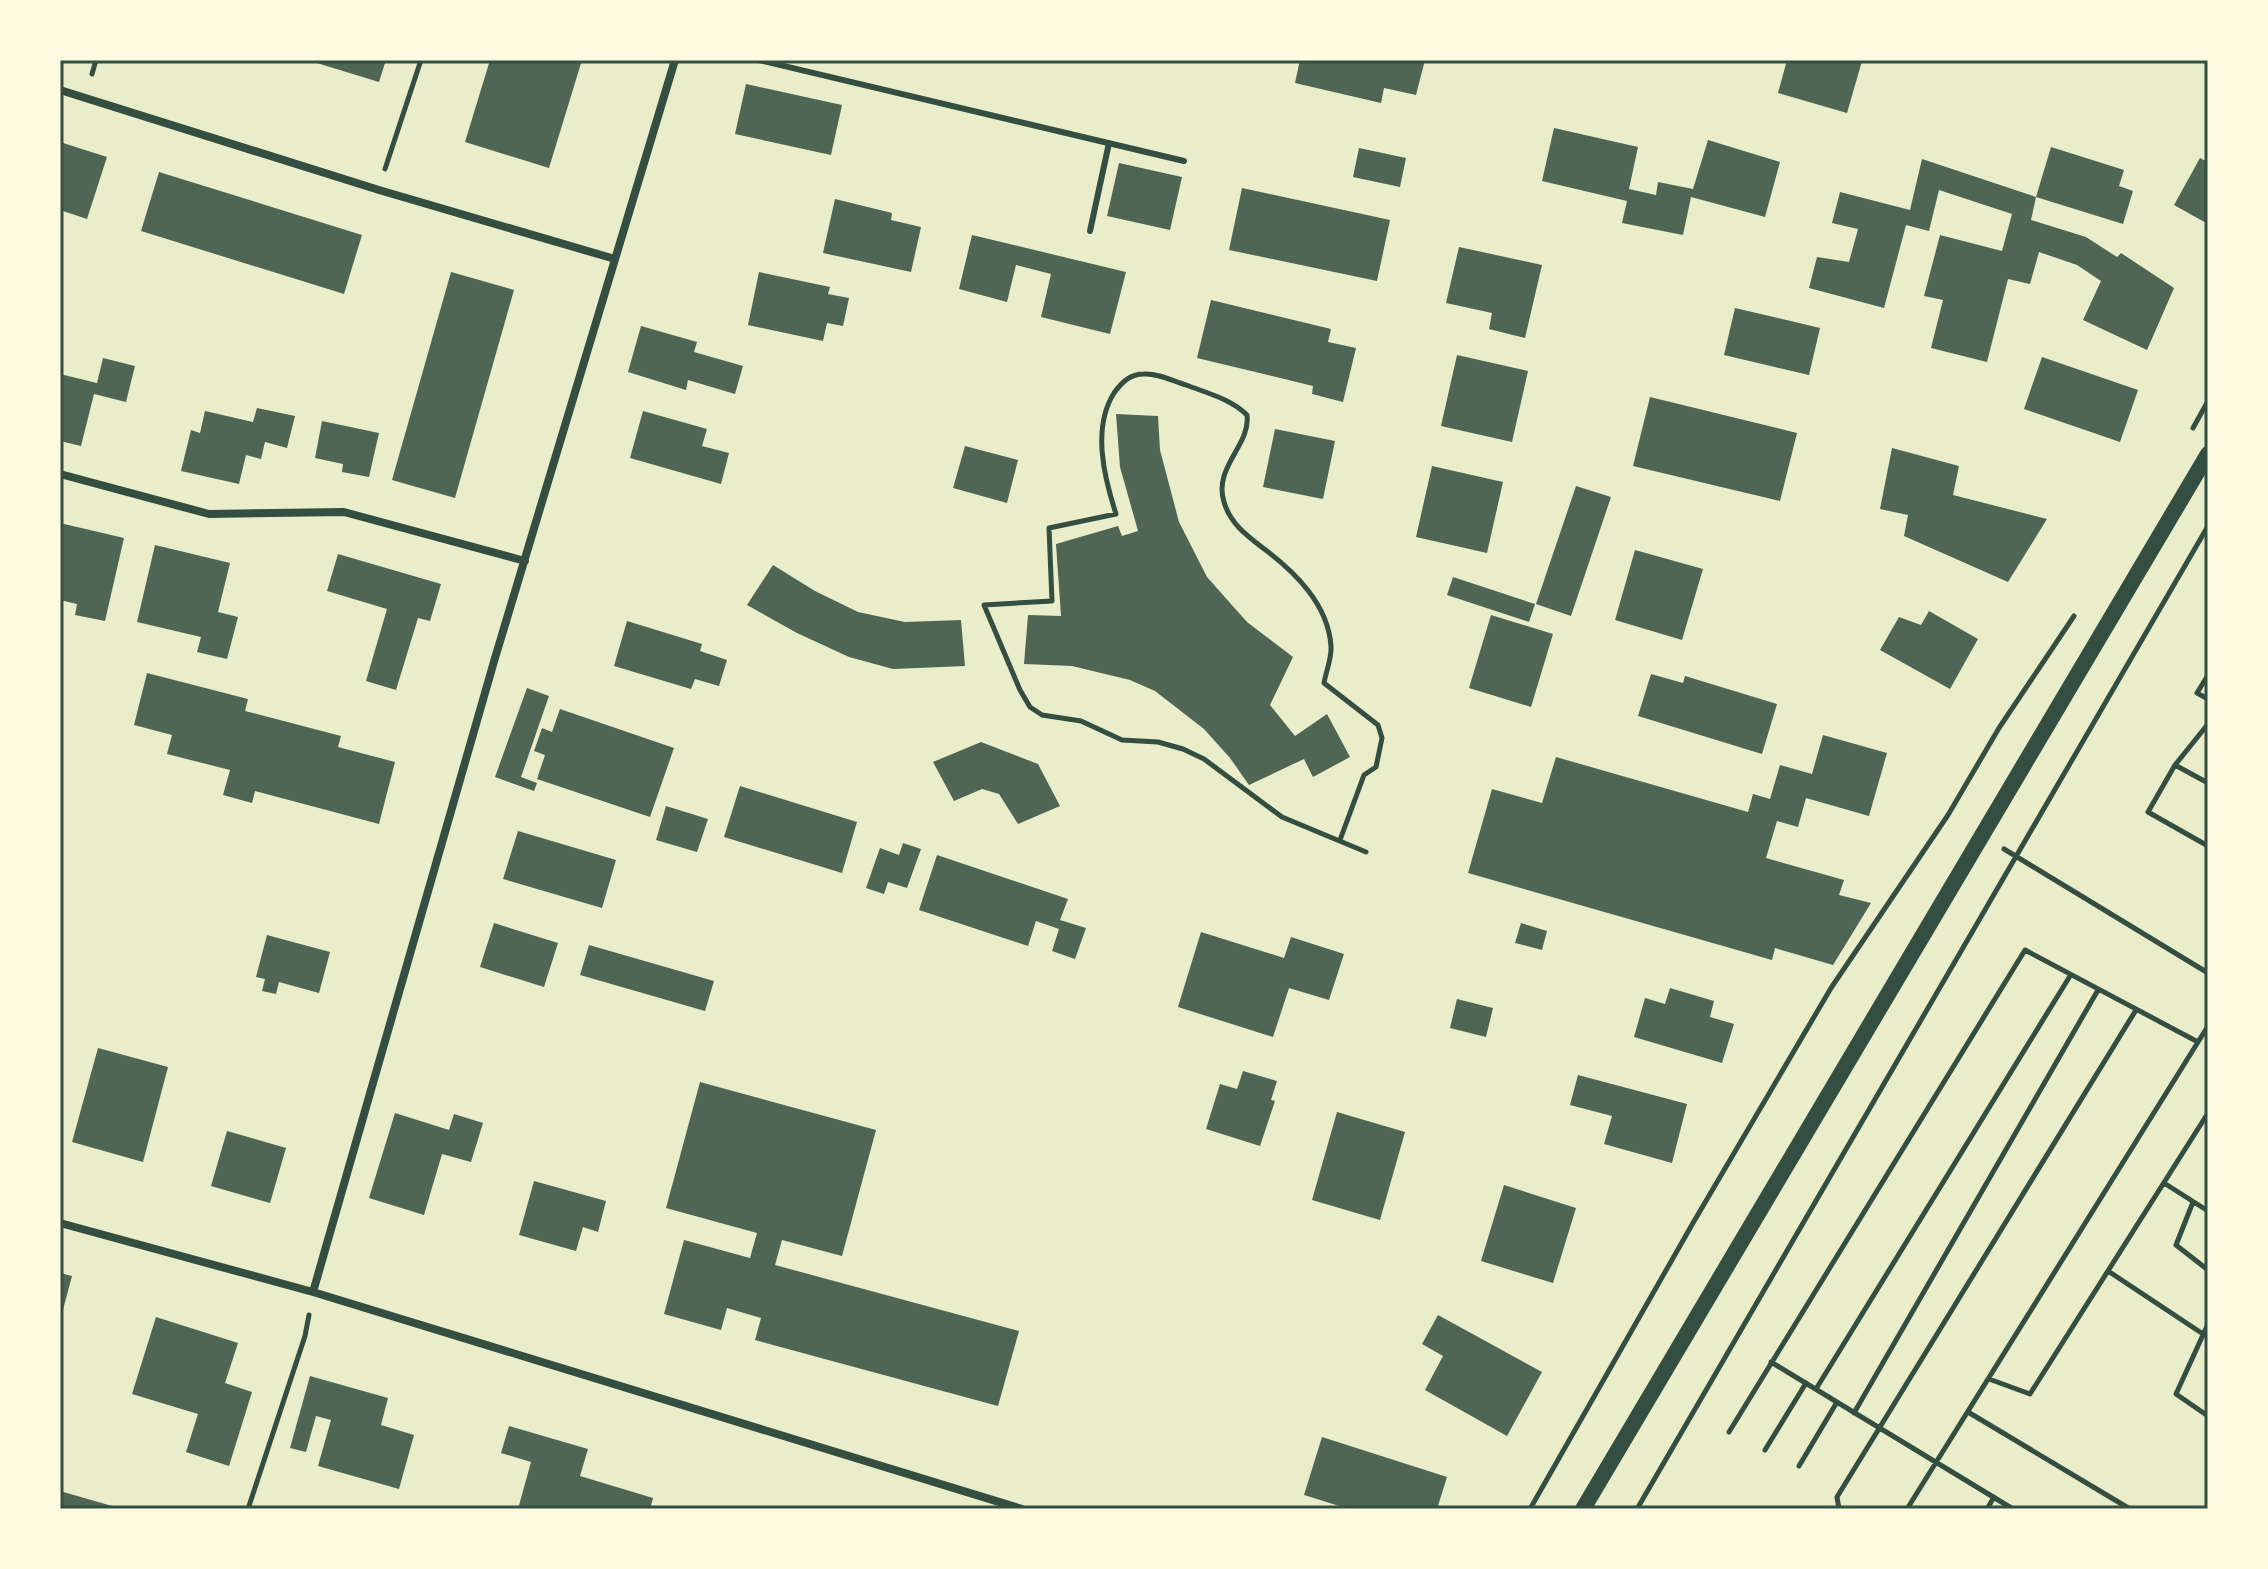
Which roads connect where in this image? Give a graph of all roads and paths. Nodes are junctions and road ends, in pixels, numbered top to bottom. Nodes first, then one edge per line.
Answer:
1 (421, 60) edge
2 (675, 60) edge
3 (759, 60) edge
4 (60, 90) edge
5 (1109, 143) junction
6 (1184, 161) dead end
7 (379, 190) junction
8 (1090, 231) dead end
9 (615, 259) junction
10 (2208, 401) edge
11 (2187, 437) dead end
12 (2208, 454) edge
13 (60, 474) edge
14 (2208, 526) edge
15 (525, 561) junction
16 (2077, 612) dead end
17 (2208, 675) edge
18 (2208, 699) edge
19 (2208, 724) edge
20 (2175, 765) junction
21 (2208, 783) edge
22 (1340, 840) junction
23 (2208, 846) edge
24 (1366, 852) dead end
25 (2016, 857) junction
26 (2208, 973) edge
27 (2070, 976) junction
28 (2098, 990) junction
29 (2136, 1010) junction
30 (2208, 1026) edge
31 (2198, 1042) junction
32 (2208, 1113) edge
33 (2164, 1183) junction
34 (2193, 1202) junction
35 (2208, 1211) edge
36 (60, 1223) edge
37 (2208, 1270) edge
38 (2108, 1271) junction
39 (313, 1292) junction
40 (2208, 1324) edge
41 (2203, 1334) junction
42 (1771, 1362) junction
43 (1989, 1379) junction
44 (1806, 1383) junction
45 (1816, 1389) junction
46 (1837, 1402) junction
47 (1968, 1412) junction
48 (1854, 1413) junction
49 (2208, 1416) edge
50 (1879, 1428) junction
51 (1729, 1432) dead end
52 (1765, 1450) dead end
53 (1936, 1463) junction
54 (1799, 1466) dead end
55 (1994, 1497) junction
56 (248, 1509) edge
57 (1022, 1509) edge
58 (1530, 1509) edge
59 (1583, 1509) edge
60 (1637, 1509) edge
61 (1839, 1509) edge
62 (1907, 1509) edge
63 (1987, 1509) edge
64 (2013, 1509) edge
65 (2130, 1509) edge

1 - 7 path
2 - 9 street
3 - 5 lane
4 - 7 street
5 - 6 lane
5 - 8 lane
7 - 9 street
9 - 15 street
10 - 11 path
12 - 59 main road
13 - 15 street
14 - 25 path
15 - 39 street
16 - 58 path
17 - 18 path
19 - 20 path
20 - 21 path
20 - 23 path
22 - 22 path
22 - 24 path
25 - 26 path
25 - 60 path
27 - 28 path
27 - 42 path
27 - 45 path
28 - 29 path
28 - 48 path
29 - 31 path
29 - 50 path
30 - 31 path
31 - 43 path
32 - 33 path
33 - 34 path
33 - 38 path
34 - 35 path
34 - 37 path
36 - 39 street
38 - 41 path
38 - 43 path
39 - 56 path
39 - 57 street
40 - 41 path
41 - 49 path
42 - 44 path
42 - 51 path
43 - 47 path
44 - 45 path
44 - 52 path
45 - 46 path
46 - 48 path
46 - 54 path
47 - 53 path
47 - 65 path
48 - 50 path
50 - 53 path
50 - 61 path
53 - 55 path
53 - 62 path
55 - 63 path
55 - 64 path

